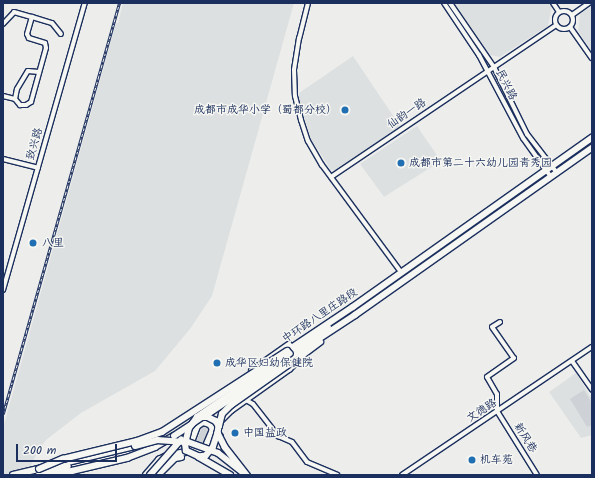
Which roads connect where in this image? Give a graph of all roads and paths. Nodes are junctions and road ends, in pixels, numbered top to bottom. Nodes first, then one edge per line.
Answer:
1 (85, 3) edge
2 (308, 3) edge
3 (444, 3) edge
4 (450, 3) edge
5 (553, 3) edge
6 (589, 3) edge
7 (559, 12) junction
8 (572, 15) junction
9 (32, 17) junction
10 (3, 24) edge
11 (556, 25) junction
12 (570, 27) junction
13 (61, 34) dead end
14 (592, 58) edge
15 (494, 67) junction
16 (488, 70) junction
17 (39, 72) junction
18 (3, 96) edge
19 (15, 99) junction
20 (592, 138) edge
21 (592, 148) edge
22 (3, 159) edge
23 (552, 166) junction
24 (38, 168) junction
25 (546, 170) junction
26 (557, 173) junction
27 (331, 177) junction
28 (551, 177) junction
29 (401, 272) junction
30 (3, 290) edge
31 (353, 307) junction
32 (355, 315) junction
33 (500, 322) dead end
34 (315, 330) junction
35 (592, 347) edge
36 (289, 354) junction
37 (302, 356) junction
38 (572, 361) junction
39 (592, 390) edge
40 (246, 400) junction
41 (498, 411) junction
42 (195, 425) junction
43 (216, 427) junction
44 (188, 432) junction
45 (218, 433) junction
46 (196, 454) junction
47 (40, 473) edge
48 (13, 475) edge
49 (146, 475) edge
50 (150, 475) edge
51 (155, 475) edge
52 (158, 475) edge
53 (225, 475) edge
54 (230, 475) edge
55 (241, 475) edge
56 (247, 475) edge
57 (337, 475) edge
58 (402, 475) edge
59 (537, 475) edge

1 - 24 street, 致兴路
2 - 27 street
3 - 16 street, 民兴路
4 - 15 street, 民兴路
5 - 7 street
6 - 8 street
7 - 8 street
7 - 11 street
8 - 12 street
9 - 10 street
9 - 13 street
9 - 17 street
11 - 12 street
11 - 15 street, 仙韵一路
12 - 14 street
15 - 16 street, 仙韵一路
15 - 23 street, 民兴路
16 - 25 street, 民兴路
16 - 27 street, 仙韵一路
17 - 19 street
17 - 19 street
18 - 19 street
20 - 23 main road, 中环路八里庄路段
21 - 26 main road, 中环路八里庄路段
22 - 24 street
23 - 25 main road, 中环路八里庄路段
23 - 26 street, 民兴路
24 - 30 street, 致兴路
25 - 28 street, 民兴路
25 - 29 main road, 中环路八里庄路段
26 - 28 main road, 中环路八里庄路段
27 - 29 street
28 - 32 main road, 中环路八里庄路段
29 - 31 main road, 中环路八里庄路段
31 - 34 main road, 中环路八里庄路段
31 - 36 main road
32 - 36 main road, 中环路八里庄路段
32 - 37 main road
33 - 41 street
34 - 36 main road, 中环路八里庄路段
34 - 42 main road
35 - 38 street, 文德路
36 - 42 main road, bridge
36 - 47 main road, 中环路八里庄路段, bridge
36 - 47 main road, 中环路八里庄路段, bridge
37 - 40 main road
37 - 43 main road, bridge
38 - 39 street
38 - 41 street, 文德路
40 - 43 main road
40 - 57 street
41 - 58 street, 文德路
41 - 59 street, 新风巷
42 - 43 main road, bridge
42 - 44 main road, bridge
42 - 46 main road
43 - 45 main road, bridge
43 - 46 main road
43 - 56 main road
44 - 46 main road, bridge
44 - 50 main road, bridge
45 - 46 main road, bridge
45 - 56 main road, bridge
46 - 49 main road
46 - 51 main road
46 - 52 main road
46 - 53 main road
46 - 54 main road, bridge
47 - 48 highway
47 - 55 highway, bridge
47 - 56 highway, bridge

